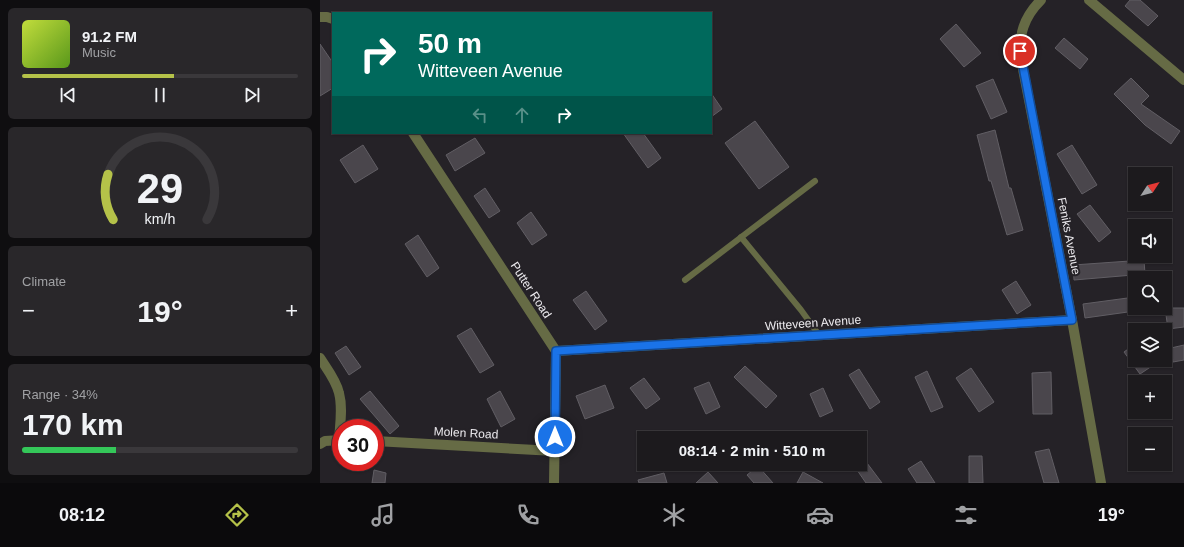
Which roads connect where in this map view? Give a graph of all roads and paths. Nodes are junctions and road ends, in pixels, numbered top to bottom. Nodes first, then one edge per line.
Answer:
1 (1041, 0) edge
2 (1089, 0) edge
3 (320, 18) edge
4 (332, 19) edge
5 (1184, 80) edge
6 (414, 134) edge
7 (815, 181) dead end
8 (741, 237) junction
9 (684, 280) dead end
10 (1072, 320) junction
11 (819, 335) junction
12 (556, 351) junction
13 (320, 358) edge
14 (341, 419) edge
15 (332, 441) edge
16 (384, 442) edge
17 (320, 444) edge
18 (555, 452) junction
19 (554, 483) edge
20 (1101, 483) edge

1 - 10 street, Feniks Avenue
2 - 5 street
3 - 4 street
6 - 12 street, Putter Road
7 - 8 lane
8 - 9 lane
8 - 11 lane
10 - 11 street, Witteveen Avenue
10 - 20 street, Feniks Avenue
11 - 12 street, Witteveen Avenue
12 - 18 street
13 - 14 street
15 - 17 street
16 - 18 street, Molen Road
18 - 19 street

